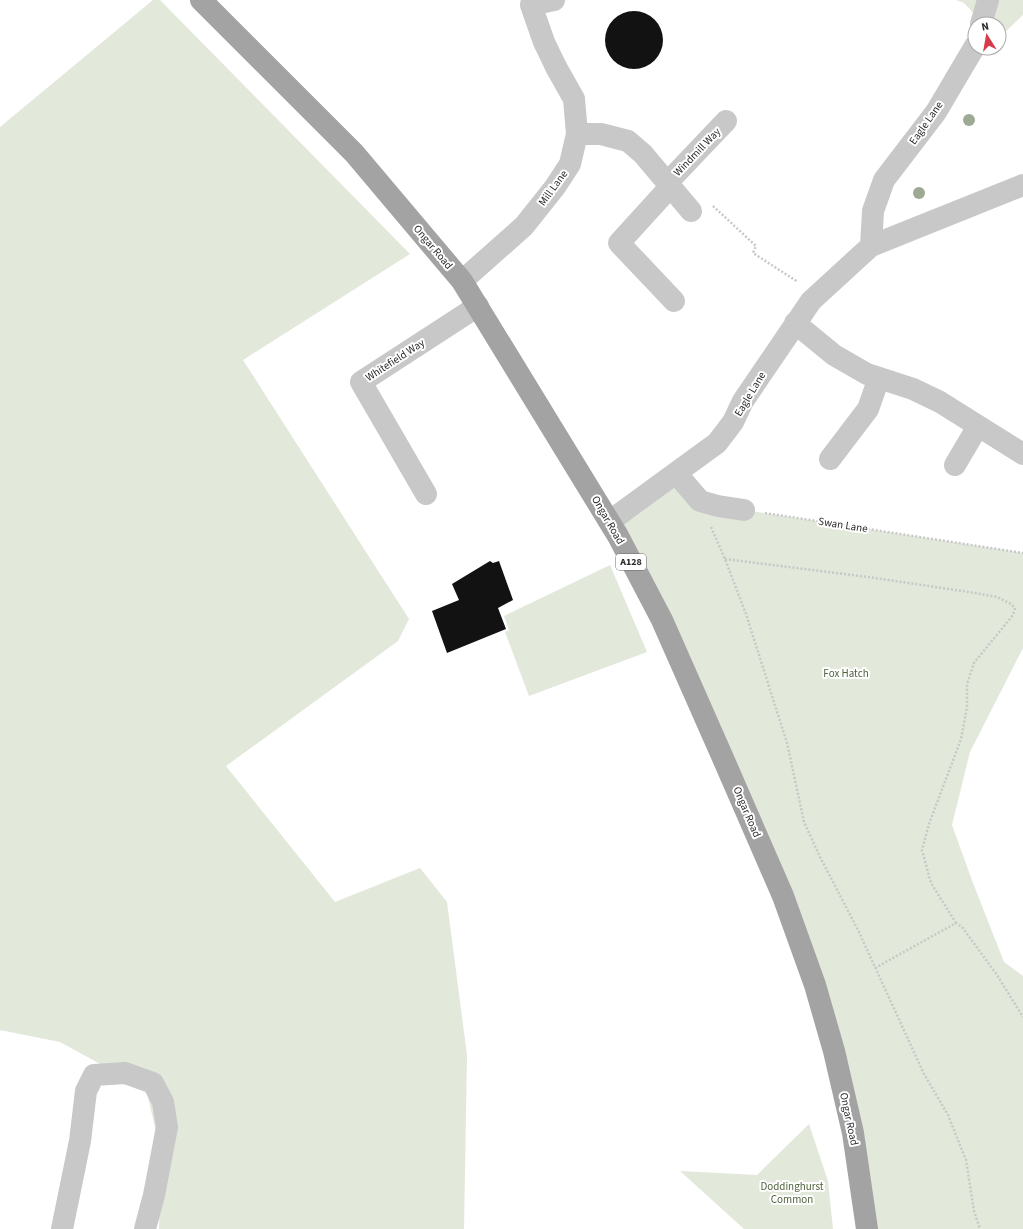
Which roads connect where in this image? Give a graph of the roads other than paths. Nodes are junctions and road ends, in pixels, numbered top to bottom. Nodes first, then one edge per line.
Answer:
1 (201, 0) edge
2 (554, 0) edge
3 (988, 0) edge
4 (532, 2) edge
5 (984, 16) edge
6 (969, 56) edge
7 (726, 121) dead end
8 (577, 134) junction
9 (669, 185) junction
10 (1023, 185) edge
11 (691, 211) road end
12 (871, 246) junction
13 (462, 281) junction
14 (674, 302) dead end
15 (478, 306) junction
16 (795, 323) junction
17 (879, 378) junction
18 (978, 426) junction
19 (1023, 454) edge
20 (830, 459) dead end
21 (955, 465) dead end
22 (676, 473) junction
23 (426, 494) dead end
24 (744, 510) road end
25 (610, 521) junction
26 (62, 1229) edge
27 (145, 1229) edge
28 (867, 1229) edge

1 - 13 main road, Ongar Road / A128
2 - 4 street
3 - 5 street
4 - 8 street, Mill Lane
6 - 12 street, Eagle Lane
7 - 9 street, Windmill Way
8 - 9 street, Windmill Way
8 - 13 street, Mill Lane
9 - 11 street, Windmill Way
9 - 14 street
10 - 12 street, Eagle Lane
12 - 16 street, Eagle Lane
13 - 15 main road, Ongar Road / A128
15 - 23 street, Whitefield Way
15 - 25 main road, Ongar Road / A128
16 - 17 street
16 - 22 street, Eagle Lane
17 - 18 street
17 - 20 street
18 - 19 street
18 - 21 street
22 - 24 street
22 - 25 street, Eagle Lane
25 - 28 main road, Ongar Road / A128
26 - 27 street

